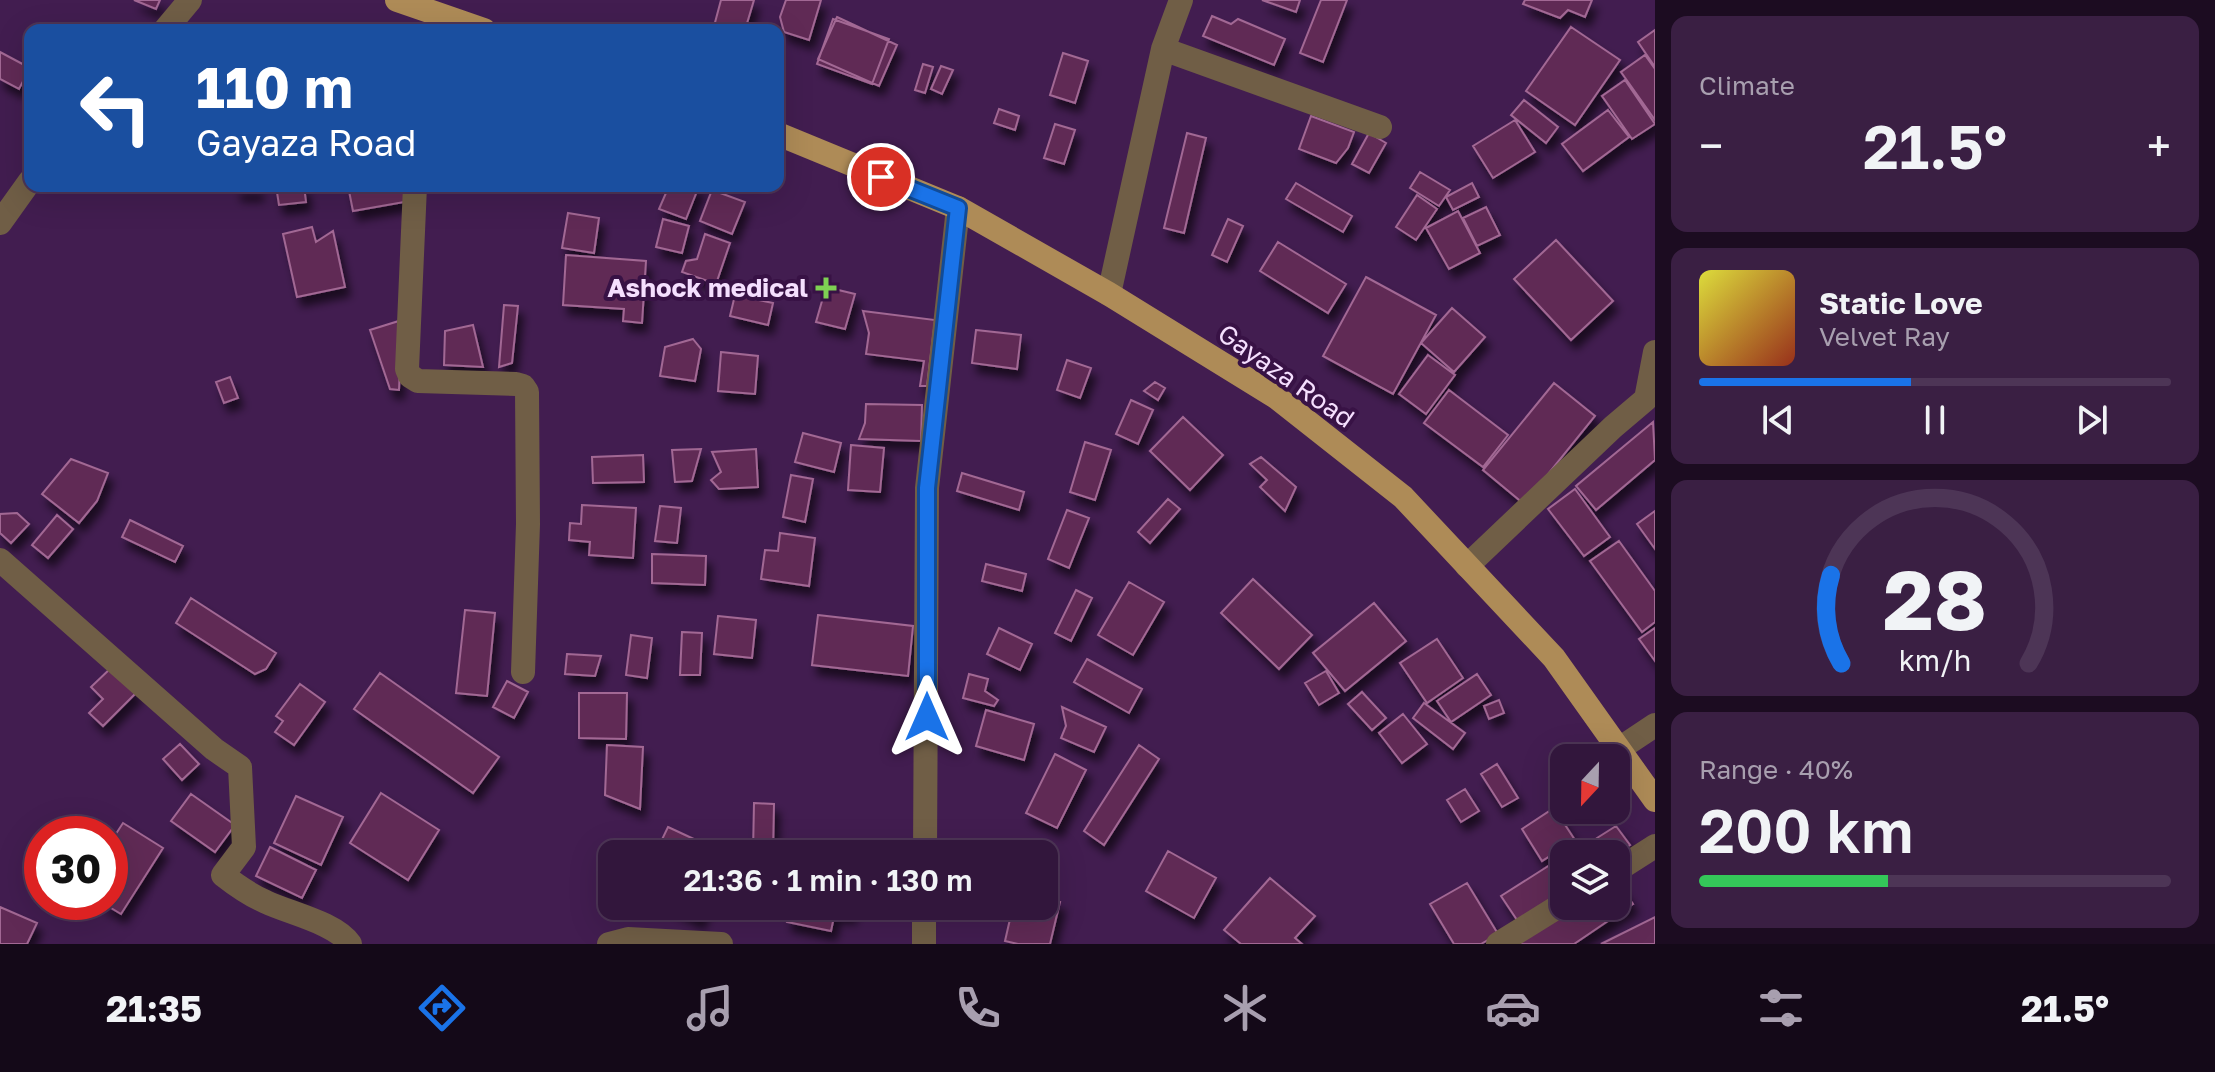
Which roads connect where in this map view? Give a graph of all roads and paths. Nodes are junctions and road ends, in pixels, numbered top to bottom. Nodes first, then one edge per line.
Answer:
1 (190, 0) edge
2 (397, 0) edge
3 (1181, 0) edge
4 (431, 21) edge
5 (170, 24) edge
6 (1163, 49) junction
7 (1380, 127) dead end
8 (784, 136) edge
9 (24, 189) edge
10 (415, 192) edge
11 (958, 208) junction
12 (0, 223) edge
13 (1109, 294) junction
14 (1655, 352) edge
15 (0, 560) edge
16 (1467, 566) junction
17 (523, 672) dead end
18 (1655, 725) edge
19 (1615, 744) edge
20 (1626, 744) edge
21 (1630, 765) edge
22 (1655, 800) edge
23 (925, 840) edge
24 (1655, 846) edge
25 (1630, 862) edge
26 (1550, 912) edge
27 (924, 920) edge
28 (350, 944) edge
29 (609, 944) edge
30 (721, 944) edge
31 (924, 944) edge
32 (1498, 944) edge

1 - 5 street
2 - 4 main road
3 - 6 street
6 - 7 street
6 - 13 street
8 - 11 main road, Gayaza Road
9 - 12 street
10 - 17 street
11 - 13 main road, Gayaza Road
11 - 23 street
13 - 16 main road, Gayaza Road
14 - 16 street
15 - 28 street
16 - 19 main road, Gayaza Road
18 - 20 street
21 - 22 main road, Gayaza Road
24 - 25 street
26 - 32 street
27 - 31 street
29 - 30 street

